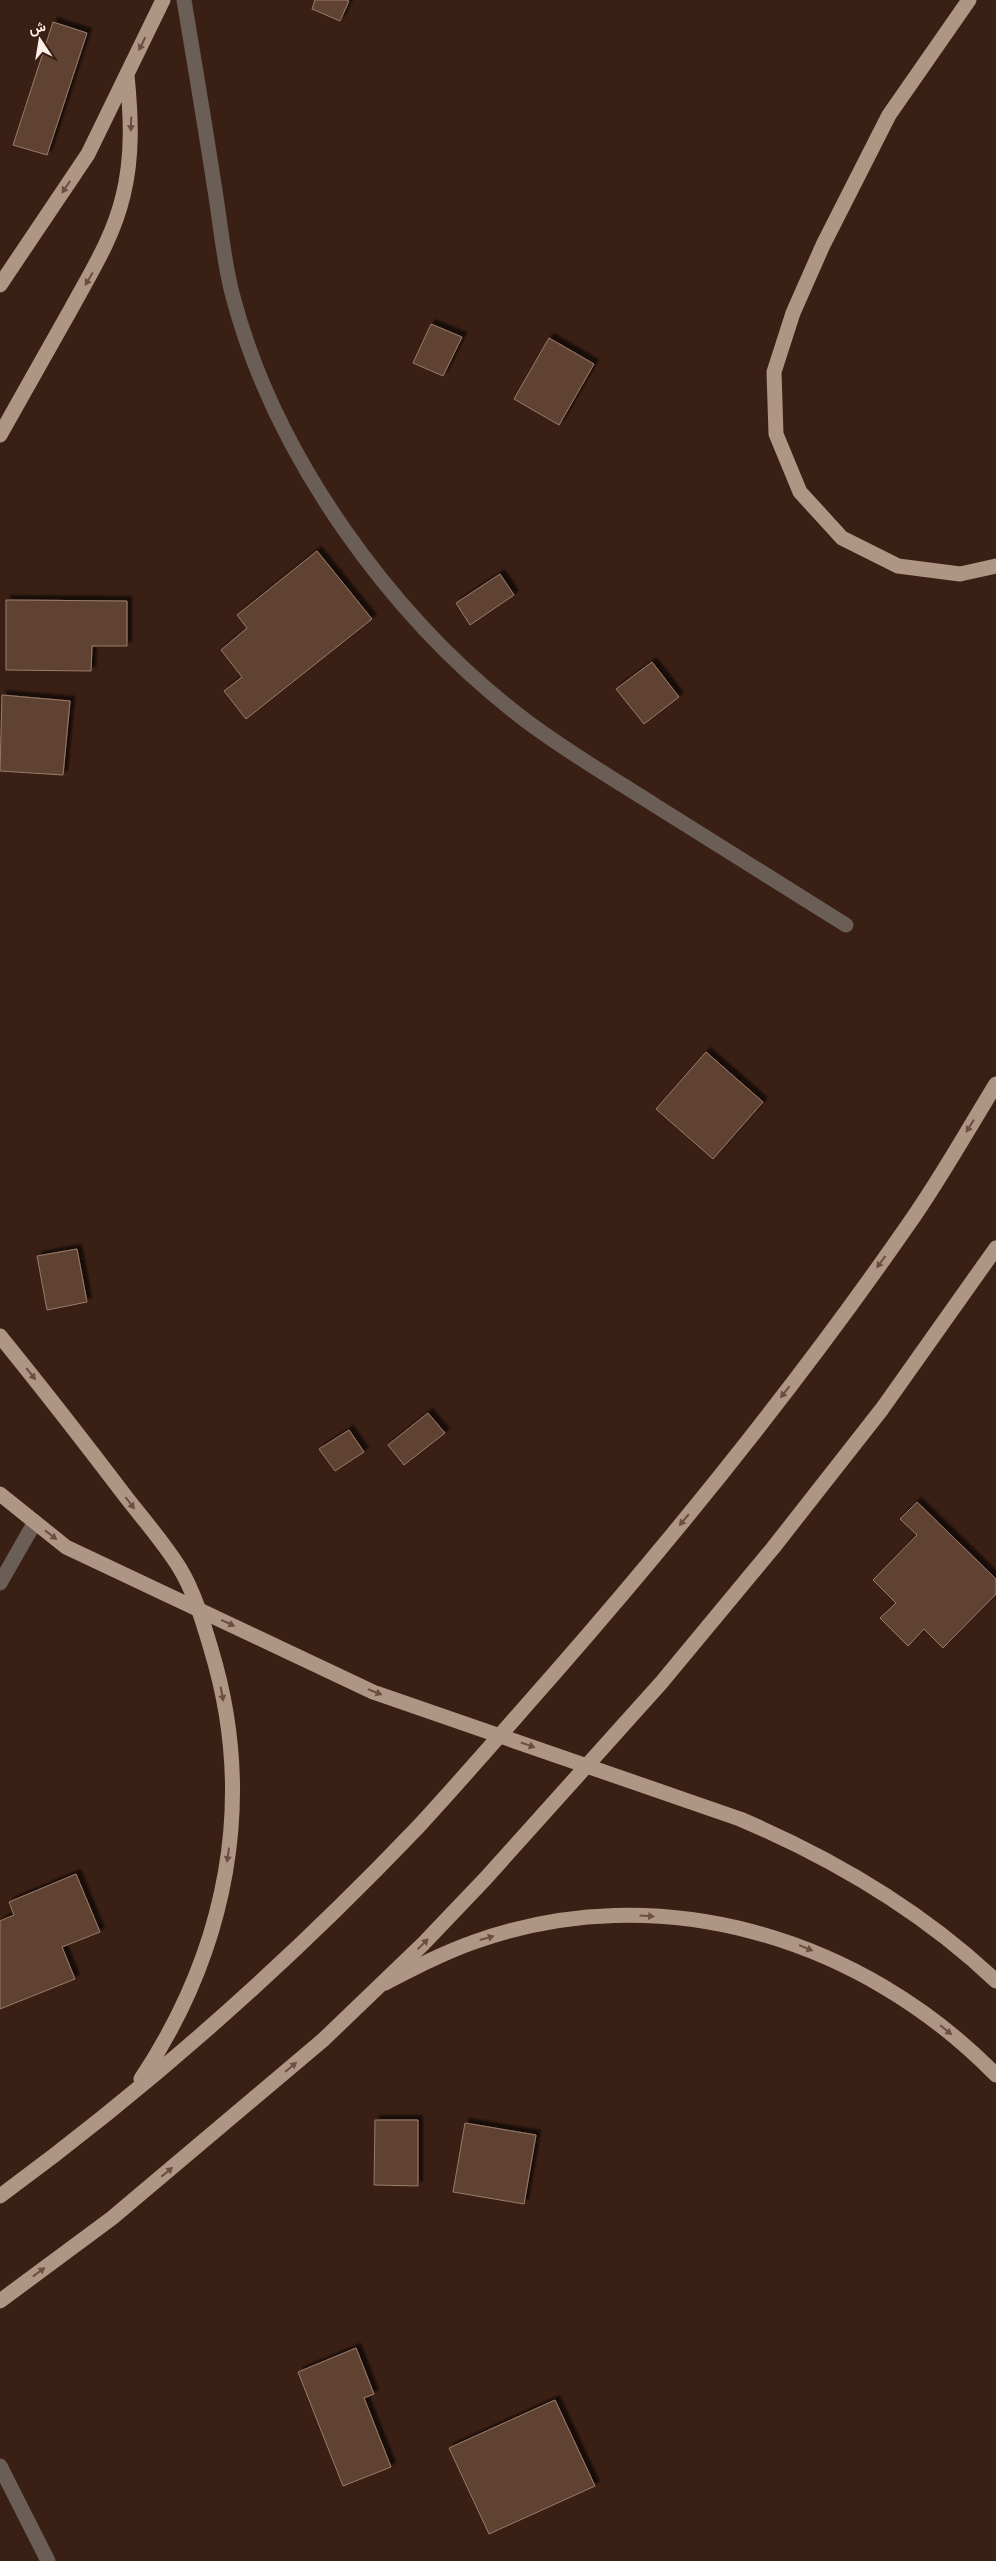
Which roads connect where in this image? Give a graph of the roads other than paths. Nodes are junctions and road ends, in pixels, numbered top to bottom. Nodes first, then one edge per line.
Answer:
1 (163, 0) edge
2 (184, 0) edge
3 (969, 0) edge
4 (127, 75) junction
5 (0, 286) edge
6 (0, 435) edge
7 (996, 566) edge
8 (846, 925) dead end
9 (996, 1084) edge
10 (996, 1248) edge
11 (0, 1336) edge
12 (0, 1494) edge
13 (35, 1522) junction
14 (0, 1583) edge
15 (996, 1981) edge
16 (379, 1986) junction
17 (996, 2075) edge
18 (132, 2092) junction
19 (0, 2196) edge
20 (0, 2301) edge
21 (0, 2466) edge
22 (48, 2561) edge

1 -> 4 main road
2 - 8 street
3 - 7 main road
4 -> 5 main road
4 -> 6 main road
9 -> 18 main road, bridge
16 -> 10 main road, bridge
11 -> 18 main road, bridge
12 - 13 main road
13 - 14 street
13 -> 15 main road
16 -> 17 main road, bridge
20 -> 16 main road, bridge
18 - 19 main road, bridge
21 - 22 street

